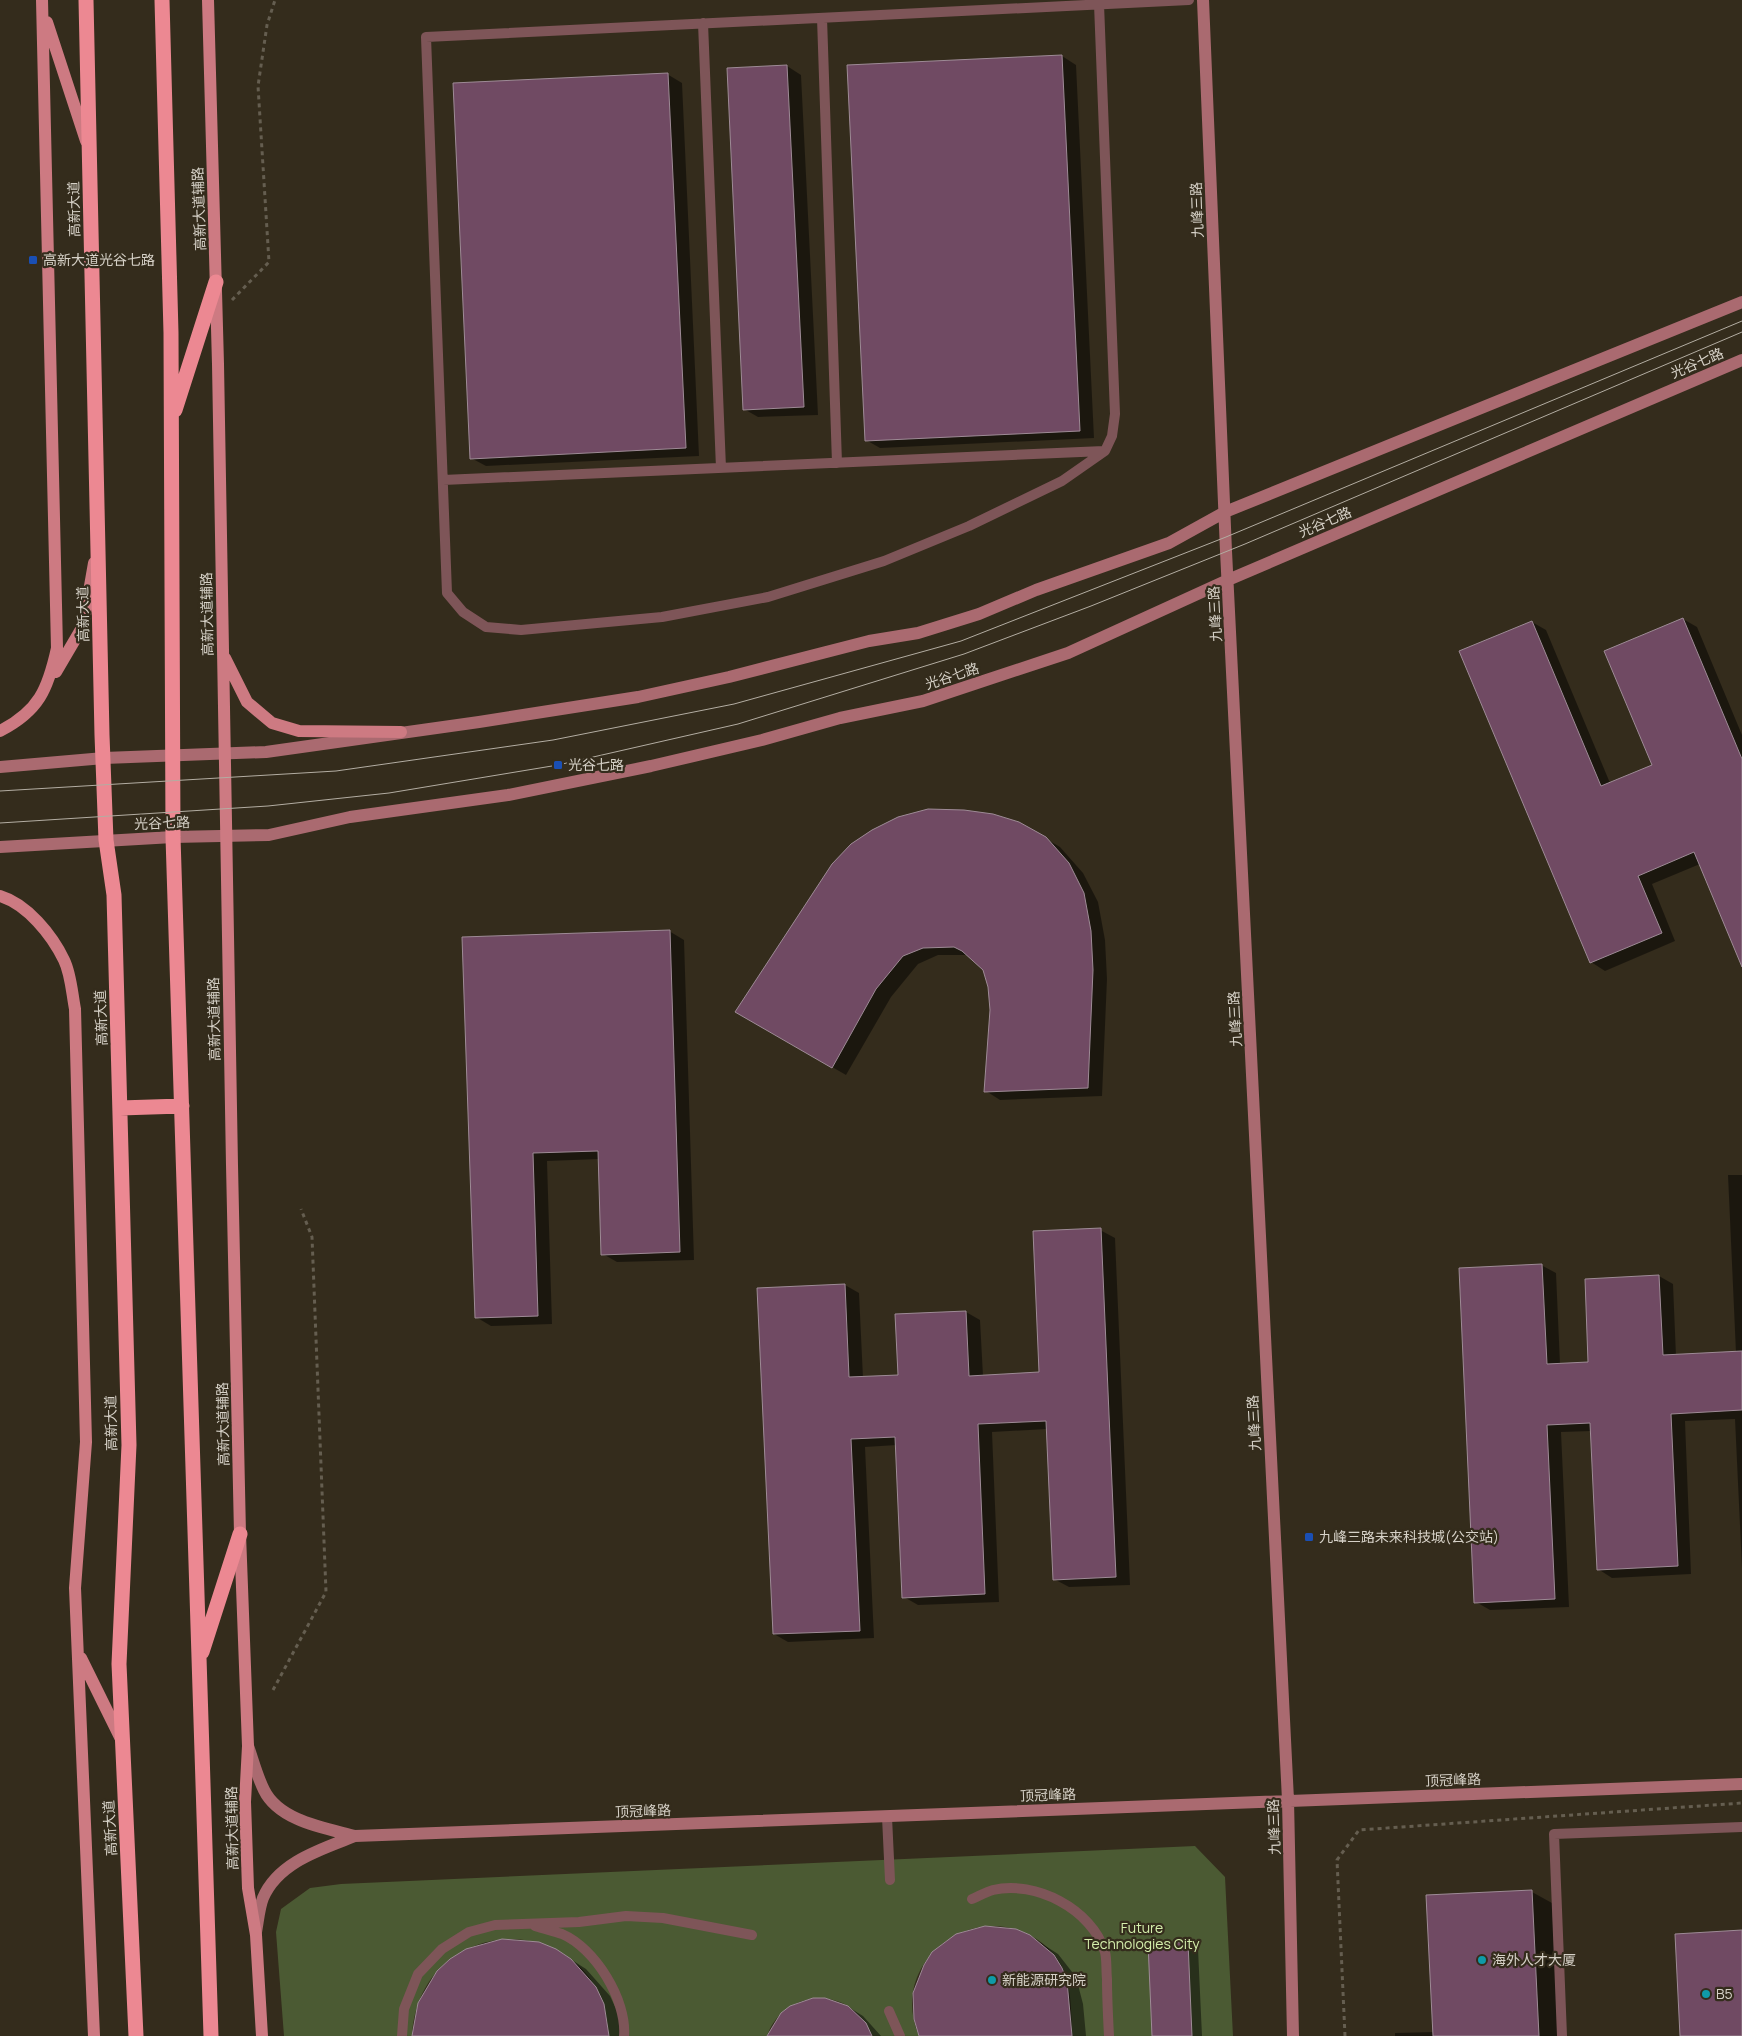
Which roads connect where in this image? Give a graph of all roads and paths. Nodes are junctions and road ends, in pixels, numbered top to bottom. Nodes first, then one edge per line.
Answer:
1 (86, 0) edge
2 (162, 0) edge
3 (208, 0) edge
4 (274, 0) edge
5 (1189, 0) edge
6 (1203, 0) edge
7 (42, 4) edge
8 (1099, 4) junction
9 (822, 18) junction
10 (703, 23) junction
11 (90, 152) junction
12 (216, 282) junction
13 (1742, 302) edge
14 (217, 317) junction
15 (1742, 360) edge
16 (171, 423) junction
17 (1105, 451) junction
18 (837, 463) junction
19 (721, 468) junction
20 (443, 480) junction
21 (1225, 512) junction
22 (98, 540) junction
23 (1228, 580) junction
24 (223, 654) junction
25 (50, 681) junction
26 (1, 731) edge
27 (401, 732) junction
28 (225, 753) junction
29 (174, 755) junction
30 (104, 758) junction
31 (0, 767) edge
32 (226, 836) junction
33 (173, 837) junction
34 (106, 840) junction
35 (0, 847) edge
36 (0, 896) edge
37 (182, 1106) junction
38 (120, 1108) junction
39 (301, 1209) dead end
40 (240, 1534) junction
41 (78, 1654) junction
42 (198, 1662) junction
43 (273, 1690) dead end
44 (122, 1741) junction
45 (248, 1746) junction
46 (1742, 1784) edge
47 (1288, 1800) junction
48 (1742, 1803) edge
49 (888, 1817) junction
50 (1742, 1827) edge
51 (355, 1836) junction
52 (890, 1880) dead end
53 (972, 1899) dead end
54 (525, 1923) junction
55 (256, 1935) junction
56 (752, 1935) dead end
57 (890, 2010) dead end
58 (94, 2036) edge
59 (136, 2036) edge
60 (211, 2036) edge
61 (262, 2036) edge
62 (402, 2036) edge
63 (624, 2036) edge
64 (900, 2036) edge
65 (1109, 2036) edge
66 (1293, 2036) edge
67 (1344, 2036) edge
68 (1562, 2036) edge

1 - 11 highway, 高新大道
2 - 16 highway
3 - 12 main road, 高新大道辅路
4 - 14 path
5 - 8 lane
6 - 21 street, 九峰三路
7 - 11 main road
7 - 25 main road
8 - 9 lane
8 - 17 lane
9 - 10 lane
9 - 18 lane
10 - 19 lane
10 - 20 lane
11 - 22 highway, 高新大道
12 - 14 main road, 高新大道辅路
12 - 16 highway
13 - 21 street
14 - 24 main road, 高新大道辅路
15 - 23 street, 光谷七路
16 - 29 highway
17 - 18 lane
17 - 20 lane
18 - 19 lane
19 - 20 lane
21 - 23 street, 九峰三路
21 - 27 street
22 - 25 main road
22 - 30 highway, 高新大道
23 - 32 street, 光谷七路
23 - 47 street, 九峰三路
24 - 27 main road
24 - 28 main road, 高新大道辅路
25 - 26 main road
27 - 28 street
28 - 29 street
28 - 32 main road, 高新大道辅路
29 - 30 street
29 - 33 highway
30 - 31 street
30 - 34 highway, 高新大道
32 - 33 street, 光谷七路
32 - 40 main road, 高新大道辅路
33 - 34 street, 光谷七路
33 - 37 highway
34 - 35 street, 光谷七路
34 - 38 highway, 高新大道
36 - 41 main road
37 - 38 highway
37 - 42 highway
38 - 44 highway, 高新大道
39 - 43 path
40 - 42 highway
40 - 45 main road, 高新大道辅路
41 - 44 main road
41 - 58 main road
42 - 60 highway
44 - 59 highway, 高新大道
45 - 51 street
45 - 55 main road, 高新大道辅路
46 - 47 street, 顶冠峰路
47 - 49 street, 顶冠峰路
47 - 66 street, 九峰三路
48 - 67 path
49 - 51 street, 顶冠峰路
49 - 52 lane
50 - 68 lane
51 - 55 street
53 - 65 lane
54 - 56 lane
54 - 62 lane
54 - 63 lane
55 - 61 main road, 高新大道辅路
57 - 64 lane

